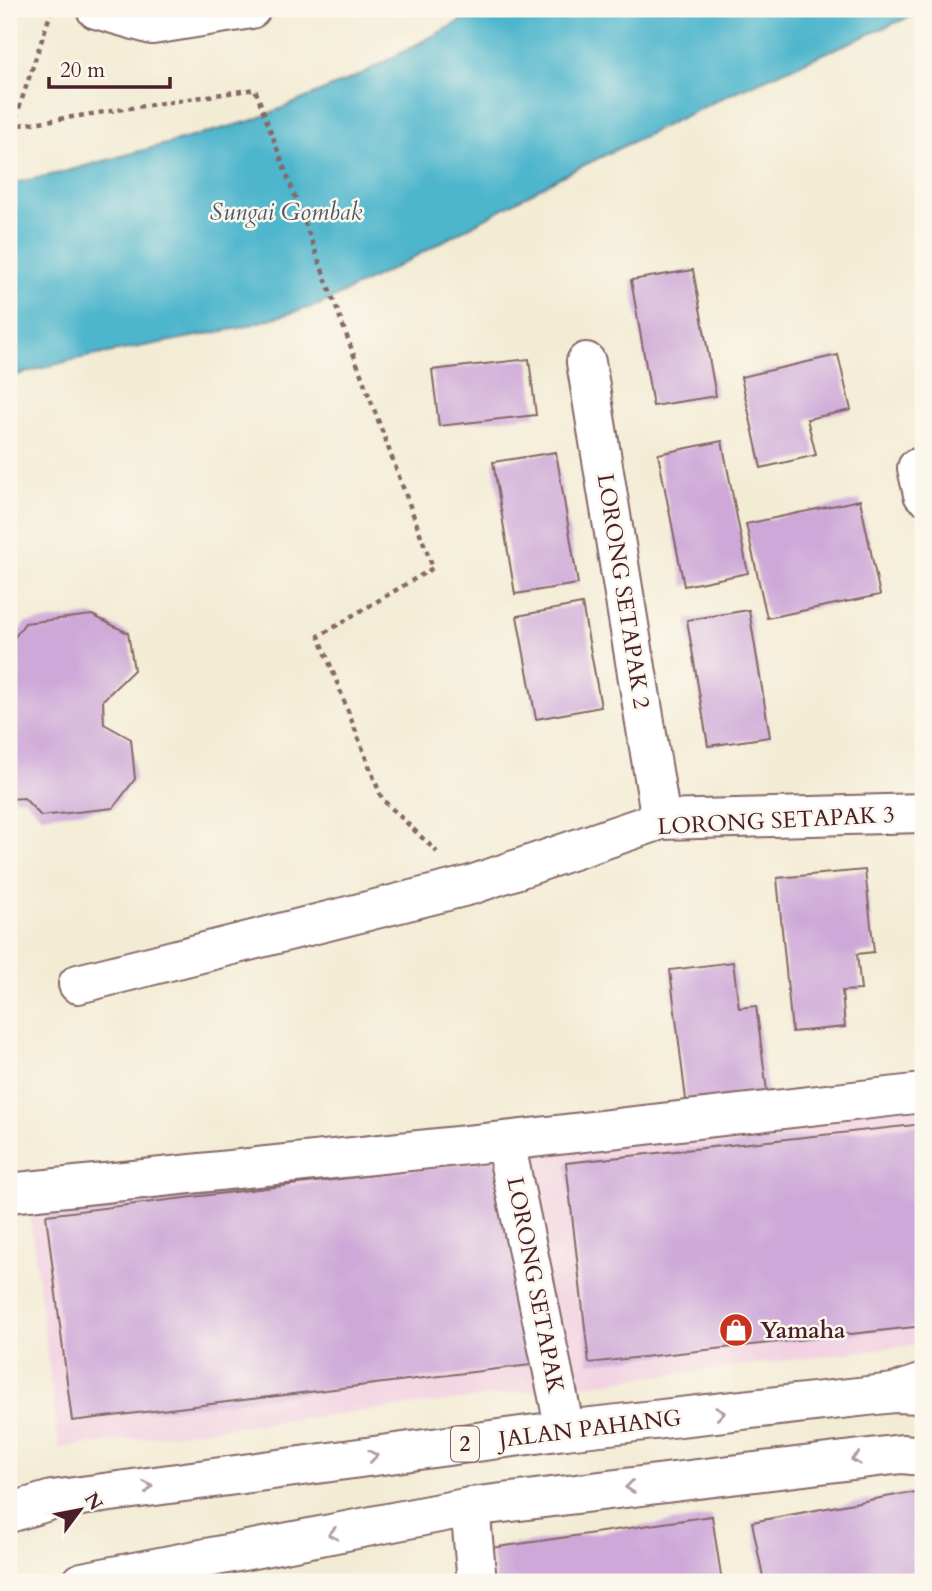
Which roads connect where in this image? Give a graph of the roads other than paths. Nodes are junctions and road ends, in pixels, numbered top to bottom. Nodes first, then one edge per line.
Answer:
1 (96, 9) edge
2 (251, 9) edge
3 (586, 362) dead end
4 (923, 813) edge
5 (661, 820) junction
6 (78, 984) dead end
7 (923, 1093) edge
8 (505, 1141) junction
9 (9, 1193) edge
10 (914, 1390) edge
11 (565, 1430) junction
12 (923, 1456) edge
13 (470, 1507) junction
14 (9, 1513) edge
15 (82, 1582) edge
16 (477, 1582) edge

1 - 2 main road
3 - 5 main road, LORONG SETAPAK 2
4 - 5 main road, LORONG SETAPAK 3
5 - 6 main road, LORONG SETAPAK 3
7 - 8 main road
8 - 9 main road
8 - 11 main road, LORONG SETAPAK
11 -> 10 main road, JALAN PAHANG / 2
14 -> 11 main road, JALAN PAHANG / 2
12 -> 13 main road
13 -> 15 main road
13 - 16 main road

